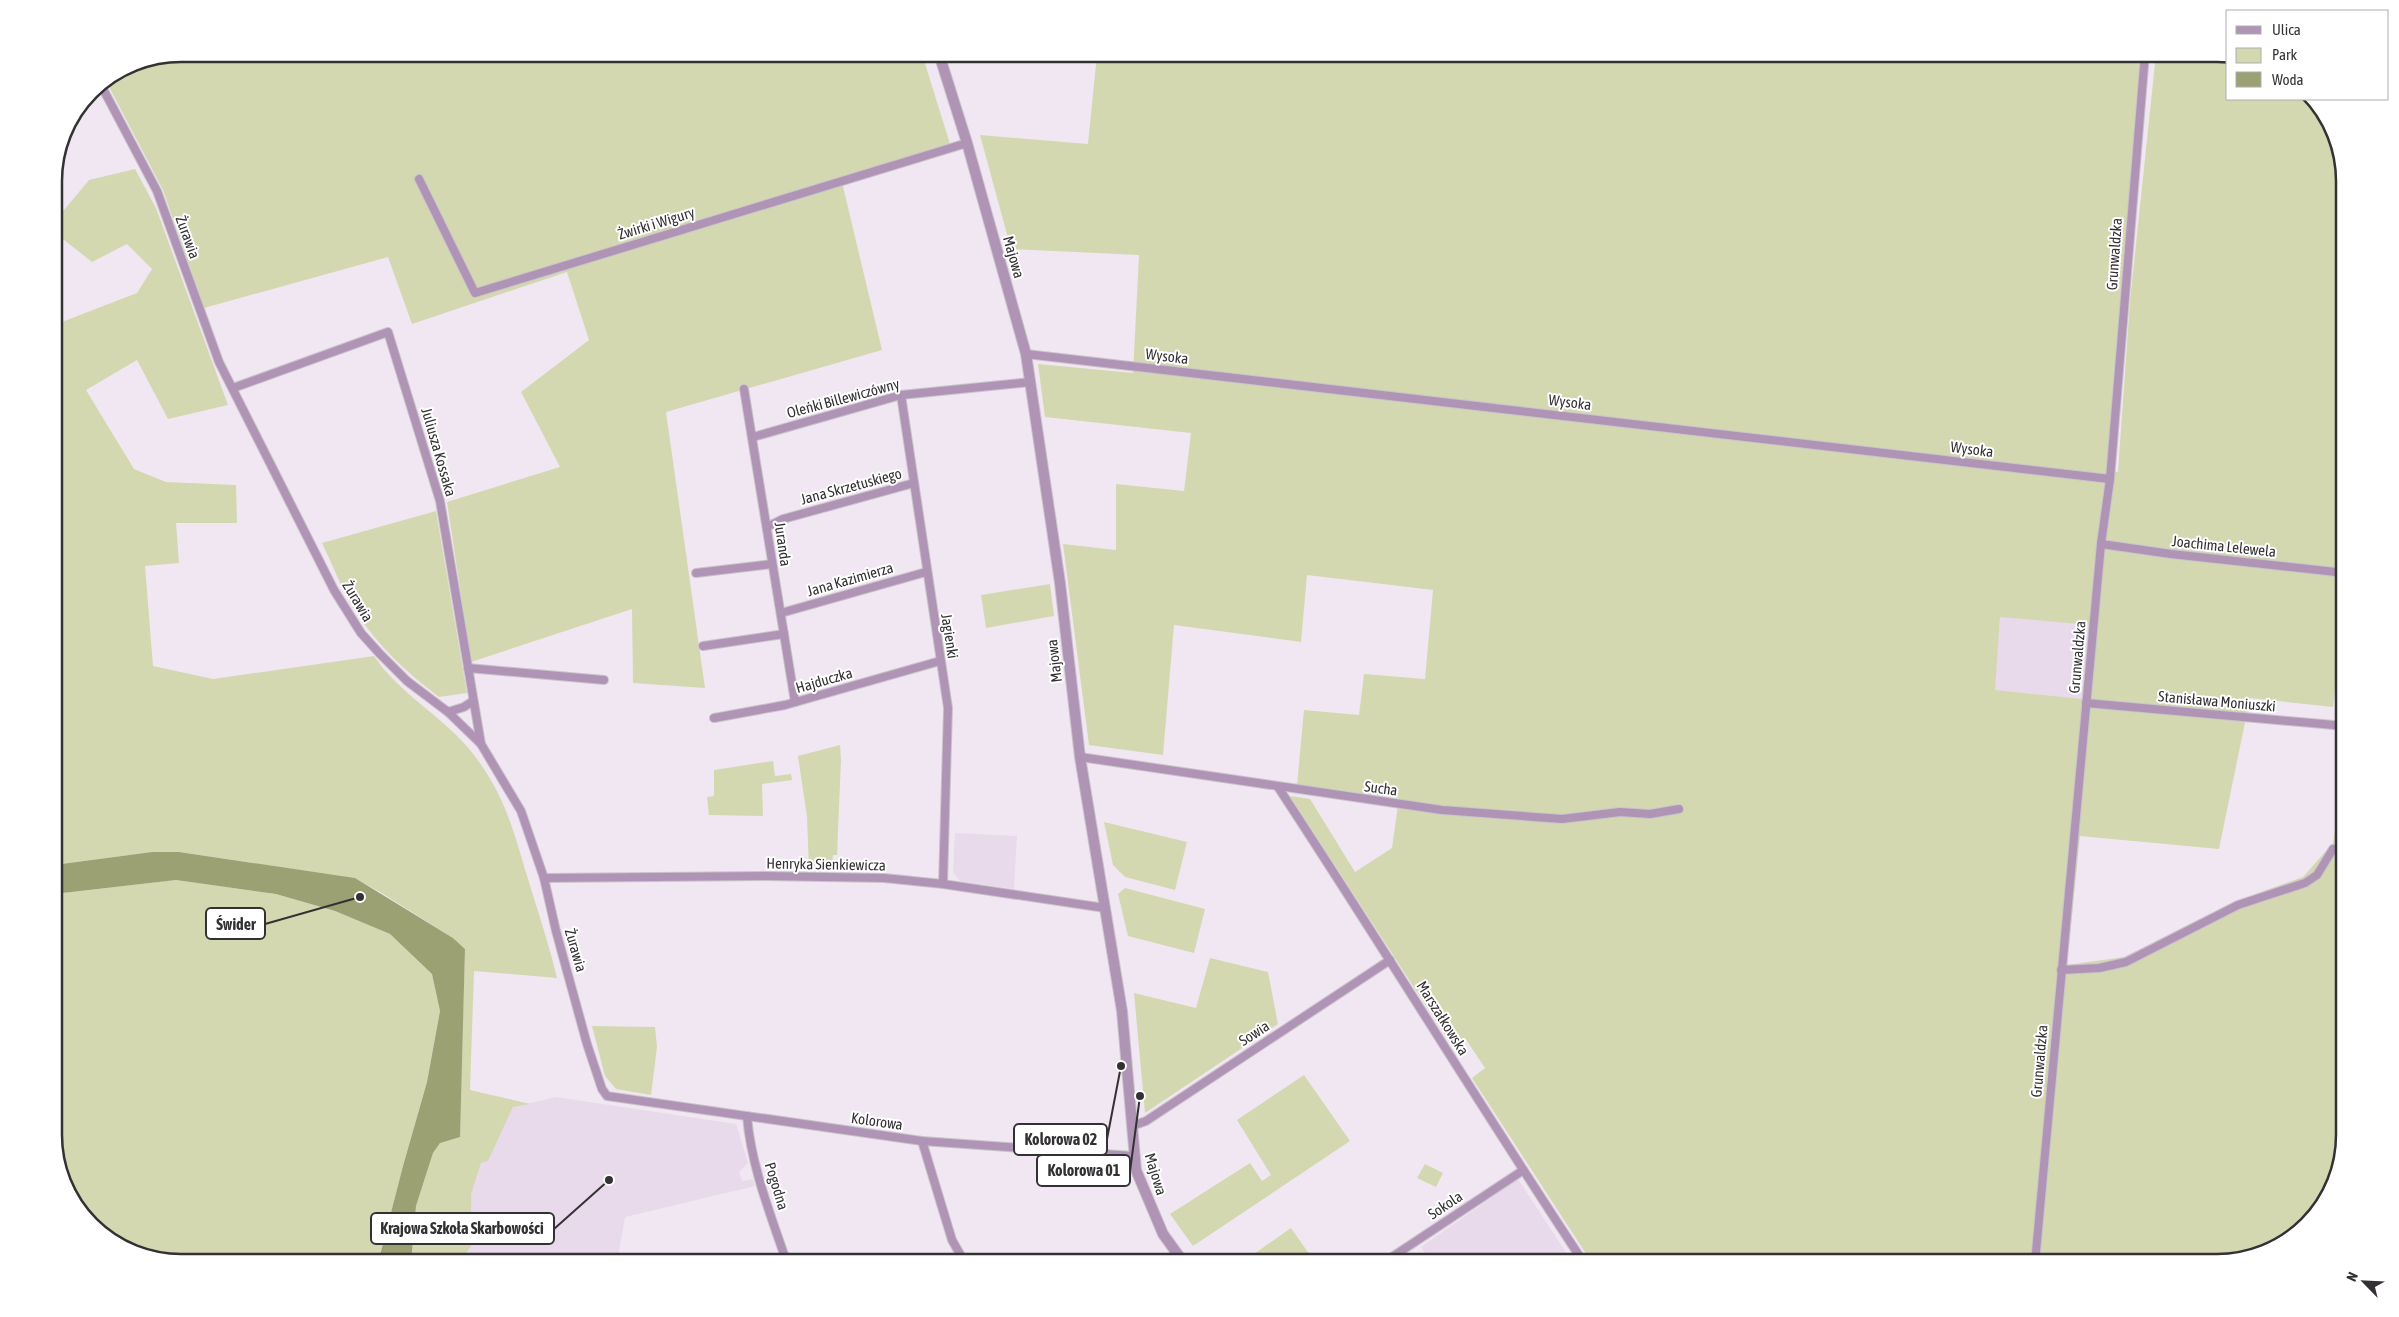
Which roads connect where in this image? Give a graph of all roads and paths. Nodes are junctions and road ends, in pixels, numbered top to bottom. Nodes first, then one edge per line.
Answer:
1 (942, 63) edge
2 (2144, 63) edge
3 (104, 91) edge
4 (966, 143) junction
5 (419, 178) dead end
6 (1026, 354) junction
7 (1031, 382) junction
8 (233, 388) junction
9 (744, 389) dead end
10 (901, 395) junction
11 (753, 437) junction
12 (2110, 479) junction
13 (914, 483) junction
14 (767, 527) junction
15 (2101, 544) junction
16 (772, 564) junction
17 (926, 572) junction
18 (2336, 572) edge
19 (696, 573) dead end
20 (780, 613) junction
21 (784, 634) junction
22 (703, 646) dead end
23 (940, 661) junction
24 (468, 668) junction
25 (604, 680) dead end
26 (474, 701) junction
27 (795, 702) junction
28 (2086, 703) junction
29 (448, 712) junction
30 (714, 718) dead end
31 (2336, 725) edge
32 (481, 744) junction
33 (1080, 757) junction
34 (1278, 787) junction
35 (1679, 809) dead end
36 (2333, 849) dead end
37 (544, 878) junction
38 (943, 884) junction
39 (1105, 908) junction
40 (1390, 960) junction
41 (2061, 970) junction
42 (617, 1098) joint
43 (747, 1116) junction
44 (1132, 1126) junction
45 (922, 1141) junction
46 (1134, 1156) junction
47 (1522, 1171) junction
48 (784, 1254) edge
49 (960, 1254) edge
50 (1177, 1254) edge
51 (1397, 1254) edge
52 (1578, 1254) edge
53 (2036, 1254) edge

1 - 4 street, Majowa
2 - 12 street, Grunwaldzka
3 - 8 street, Żurawia
4 - 5 street, Żwirki i Wigury
4 - 6 street, Majowa
6 - 7 street, Majowa
6 - 12 street, Wysoka
7 - 10 street, Oleńki Billewiczówny
7 - 33 street, Majowa
8 - 24 street, Juliusza Kossaka
8 - 29 street, Żurawia
9 - 11 street, Juranda
10 - 11 street, Oleńki Billewiczówny
10 - 13 street, Jagienki
11 - 14 street, Juranda
12 - 15 street, Grunwaldzka
13 - 14 street, Jana Skrzetuskiego
13 - 17 street, Jagienki
14 - 16 street, Juranda
15 - 18 street, Joachima Lelewela
15 - 28 street, Grunwaldzka
16 - 19 street
16 - 20 street, Juranda
17 - 20 street, Jana Kazimierza
17 - 23 street, Jagienki
20 - 21 street, Juranda
21 - 22 street
21 - 27 street, Juranda
23 - 27 street, Hajduczka
23 - 38 street, Jagienki
24 - 25 street
24 - 26 street, Juliusza Kossaka
26 - 29 street
26 - 32 street, Juliusza Kossaka
27 - 30 street, Hajduczka
28 - 31 street, Stanisława Moniuszki
28 - 41 street, Grunwaldzka
29 - 32 street, Żurawia
32 - 37 street, Żurawia
33 - 34 street, Sucha
33 - 39 street, Majowa
34 - 35 street, Sucha
34 - 40 street, Marszałkowska
36 - 41 street
37 - 38 street, Henryka Sienkiewicza
37 - 42 street, Żurawia
38 - 39 street, Henryka Sienkiewicza
39 - 44 street, Majowa
40 - 44 street, Sowia
40 - 47 street, Marszałkowska
41 - 53 street, Grunwaldzka
42 - 43 street, Kolorowa
43 - 45 street, Kolorowa
43 - 48 street, Pogodna
44 - 46 street, Majowa
45 - 46 street, Kolorowa
45 - 49 street
46 - 50 street, Majowa
47 - 51 street, Sokola
47 - 52 street, Marszałkowska

